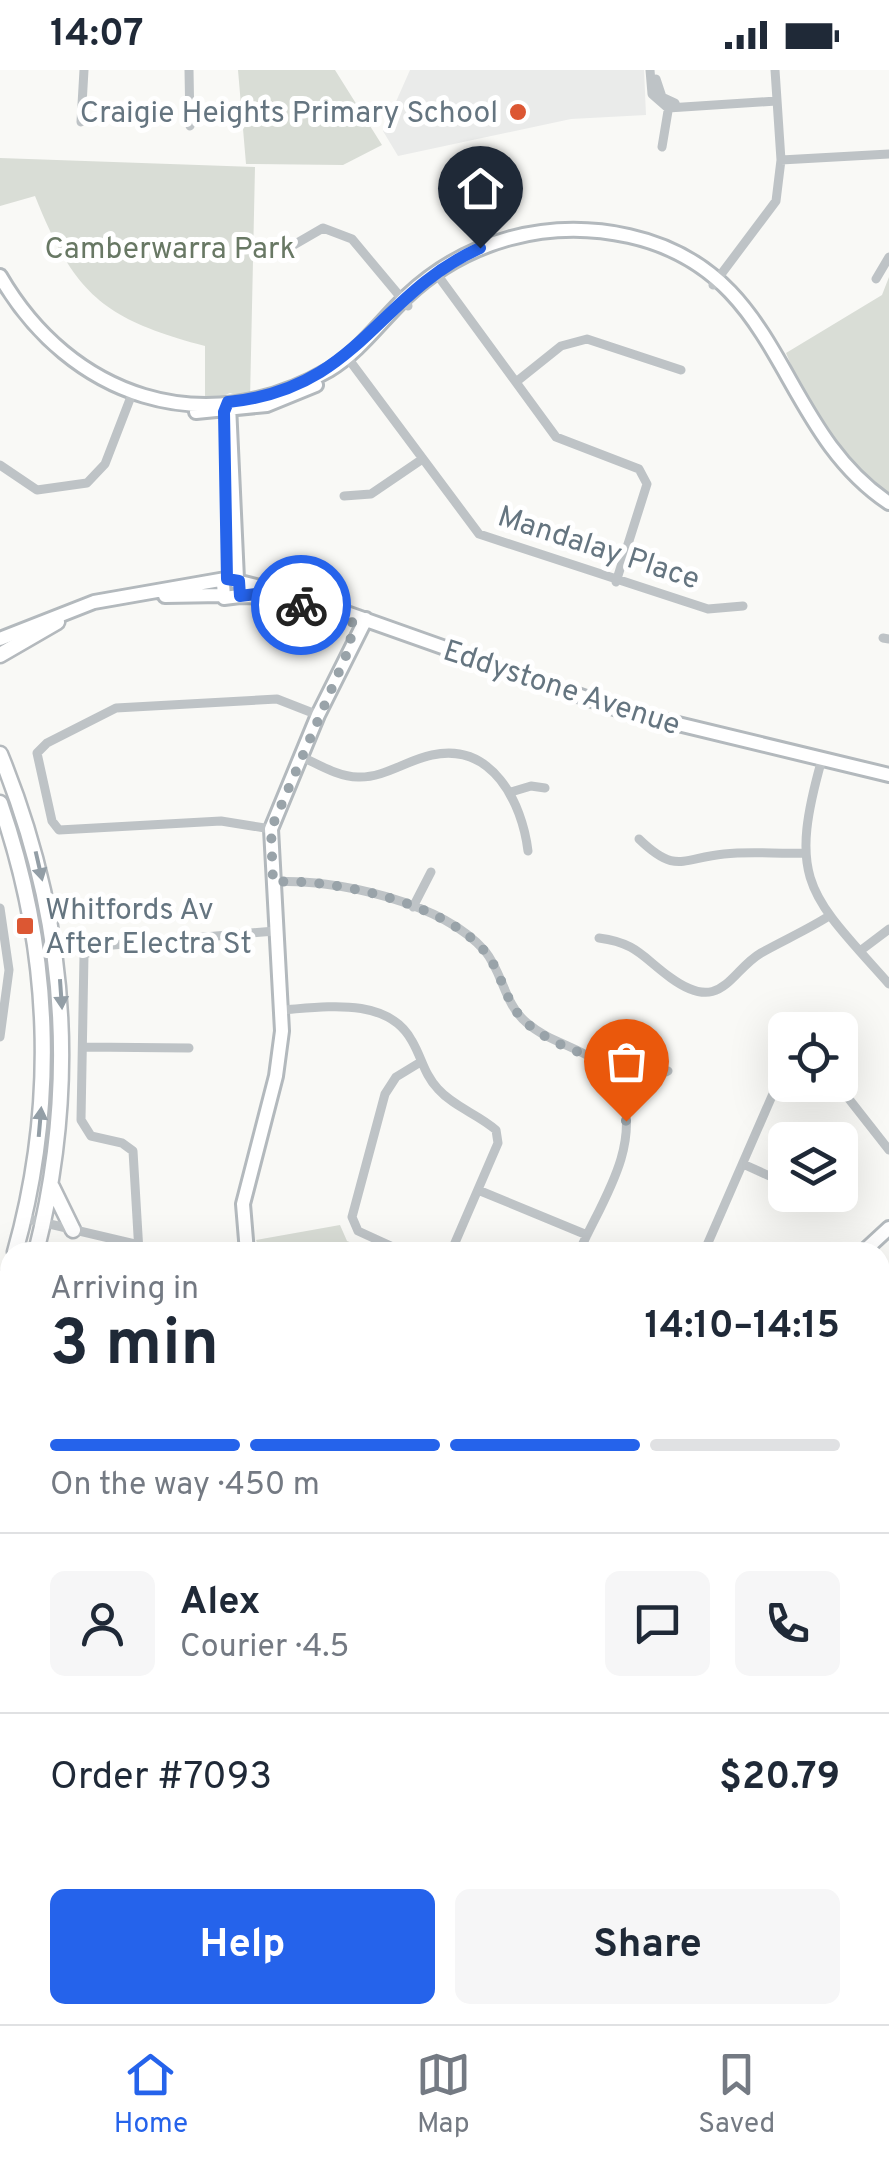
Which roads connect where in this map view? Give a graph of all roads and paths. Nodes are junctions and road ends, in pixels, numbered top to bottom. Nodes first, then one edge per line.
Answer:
1 (84, 70) edge
2 (189, 70) edge
3 (653, 70) edge
4 (775, 70) edge
5 (776, 101) junction
6 (669, 105) junction
7 (81, 122) dead end
8 (190, 126) dead end
9 (662, 146) dead end
10 (889, 154) edge
11 (781, 160) junction
12 (889, 256) edge
13 (272, 257) dead end
14 (0, 276) edge
15 (438, 276) junction
16 (876, 279) dead end
17 (715, 282) junction
18 (0, 290) edge
19 (406, 303) junction
20 (350, 360) junction
21 (681, 370) dead end
22 (516, 382) junction
23 (131, 397) junction
24 (228, 408) junction
25 (421, 460) junction
26 (0, 466) edge
27 (344, 496) dead end
28 (889, 507) edge
29 (616, 582) junction
30 (231, 586) junction
31 (743, 606) dead end
32 (360, 621) junction
33 (57, 622) joint
34 (0, 639) edge
35 (0, 652) edge
36 (318, 715) junction
37 (0, 754) edge
38 (300, 756) junction
39 (821, 762) junction
40 (889, 778) edge
41 (545, 788) dead end
42 (511, 792) junction
43 (0, 803) edge
44 (271, 829) junction
45 (639, 840) dead end
46 (528, 852) dead end
47 (803, 852) junction
48 (431, 872) dead end
49 (273, 882) junction
50 (413, 907) junction
51 (0, 908) edge
52 (829, 916) junction
53 (889, 929) edge
54 (275, 931) junction
55 (599, 938) dead end
56 (4, 949) edge
57 (860, 951) junction
58 (889, 984) edge
59 (282, 1010) junction
60 (0, 1037) edge
61 (84, 1047) junction
62 (189, 1048) dead end
63 (419, 1062) junction
64 (668, 1071) dead end
65 (621, 1092) junction
66 (773, 1102) edge
67 (851, 1102) edge
68 (889, 1150) edge
69 (743, 1164) junction
70 (768, 1175) edge
71 (51, 1186) junction
72 (478, 1190) junction
73 (24, 1218) junction
74 (44, 1223) junction
75 (73, 1230) junction
76 (587, 1234) junction
77 (18, 1242) edge
78 (39, 1242) edge
79 (115, 1242) edge
80 (139, 1242) edge
81 (246, 1242) edge
82 (382, 1242) edge
83 (456, 1242) edge
84 (583, 1242) edge
85 (708, 1242) edge

1 - 7 street
2 - 8 street
3 - 6 street
4 - 5 street
5 - 6 street
5 - 11 street
6 - 9 street
10 - 11 street
11 - 17 street
12 - 16 street
13 - 19 street
14 - 23 street
15 - 17 street
15 - 19 street
15 - 22 street
17 - 28 street
18 - 23 street
19 - 20 street
20 - 24 street
20 - 25 street, Mandalay Place
21 - 22 street
22 - 29 street
23 - 24 street
23 - 26 street
24 - 30 street
25 - 27 street
25 - 29 street, Mandalay Place
29 - 31 street, Mandalay Place
30 - 32 street, Eddystone Avenue
30 - 33 street, Eddystone Avenue
30 - 34 street, Eddystone Avenue
32 - 36 street
32 - 39 street, Eddystone Avenue
33 - 35 main road
36 - 38 street
36 - 44 street
37 -> 71 main road
38 - 42 street
38 - 44 street
39 - 40 street, Eddystone Avenue
39 - 47 street
41 - 42 street
42 - 46 street
73 -> 43 main road
44 - 49 street
45 - 47 street
47 - 52 street
48 - 50 street
49 - 50 street
49 - 54 street
50 - 65 street
51 - 56 street
52 - 55 street
52 - 57 street
53 - 57 street
54 - 59 street
54 - 61 street
56 - 60 street
57 - 58 street
59 - 63 street
59 - 81 street
61 - 62 street
61 - 80 street
63 - 72 street
63 - 82 street
64 - 65 street
65 - 76 street
66 - 69 street
67 - 68 street
69 - 70 street
69 - 85 street
71 - 74 main road
71 - 75 main road
72 - 76 street
72 - 83 street
73 - 74 street
73 - 77 main road
74 - 75 street
74 - 78 main road
75 - 79 street
76 - 84 street

